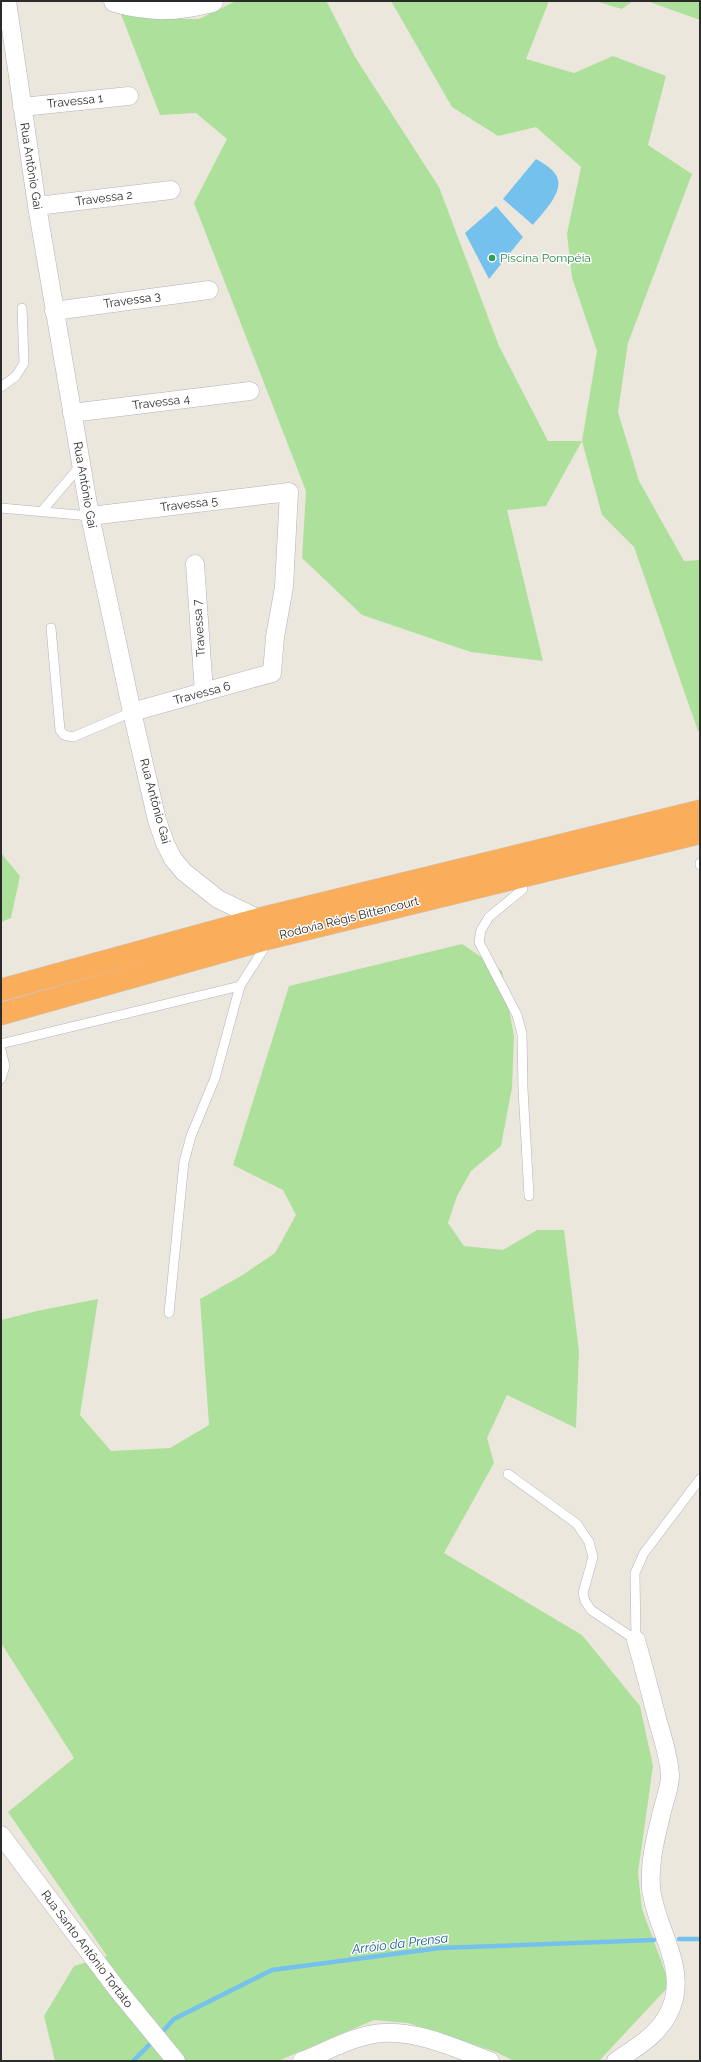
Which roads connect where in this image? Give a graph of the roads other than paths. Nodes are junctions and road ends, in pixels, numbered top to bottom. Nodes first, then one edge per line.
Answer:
1 (7, 1) edge
2 (115, 1) edge
3 (212, 1) edge
4 (128, 96) dead end
5 (22, 107) junction
6 (171, 190) dead end
7 (37, 206) junction
8 (209, 290) dead end
9 (22, 308) dead end
10 (54, 311) junction
11 (1, 387) edge
12 (250, 391) dead end
13 (72, 413) junction
14 (81, 465) junction
15 (1, 508) edge
16 (42, 511) junction
17 (90, 516) junction
18 (195, 564) dead end
19 (52, 628) dead end
20 (272, 674) joint
21 (204, 692) junction
22 (132, 712) junction
23 (700, 811) edge
24 (700, 833) edge
25 (523, 889) dead end
26 (259, 919) junction
27 (270, 938) junction
28 (240, 986) junction
29 (1, 990) edge
30 (1, 1014) edge
31 (1, 1044) edge
32 (1, 1050) edge
33 (1, 1079) edge
34 (529, 1196) dead end
35 (169, 1313) dead end
36 (508, 1474) dead end
37 (700, 1479) edge
38 (636, 1640) junction
39 (1, 1835) edge
40 (176, 2061) edge
41 (302, 2061) edge
42 (490, 2061) edge
43 (616, 2061) edge

1 - 5 street, Rua Antônio Gai
2 - 3 main road
4 - 5 street, Travessa 1
5 - 7 street, Rua Antônio Gai
6 - 7 street, Travessa 2
7 - 10 street, Rua Antônio Gai
8 - 10 street, Travessa 3
9 - 11 lane
10 - 13 street, Rua Antônio Gai
12 - 13 street, Travessa 4
13 - 14 street, Rua Antônio Gai
14 - 16 lane
14 - 17 street, Rua Antônio Gai
15 - 16 lane
16 - 17 lane
17 - 20 street, Travessa 5
17 - 22 street, Rua Antônio Gai
18 - 21 street, Travessa 7
19 - 22 lane
20 - 21 street, Travessa 6
21 - 22 street, Travessa 6
22 - 26 street, Rua Antônio Gai
23 - 26 highway, Rodovia Régis Bittencourt
24 - 27 highway, Rodovia Régis Bittencourt
25 - 34 lane
26 - 29 highway, Rodovia Régis Bittencourt
27 - 28 lane
27 - 30 highway, Rodovia Régis Bittencourt
28 - 31 lane
28 - 35 lane
32 - 33 lane
36 - 38 lane
37 - 38 lane
38 - 43 street
39 - 40 street, Rua Santo Antônio Tortato
41 - 42 street

